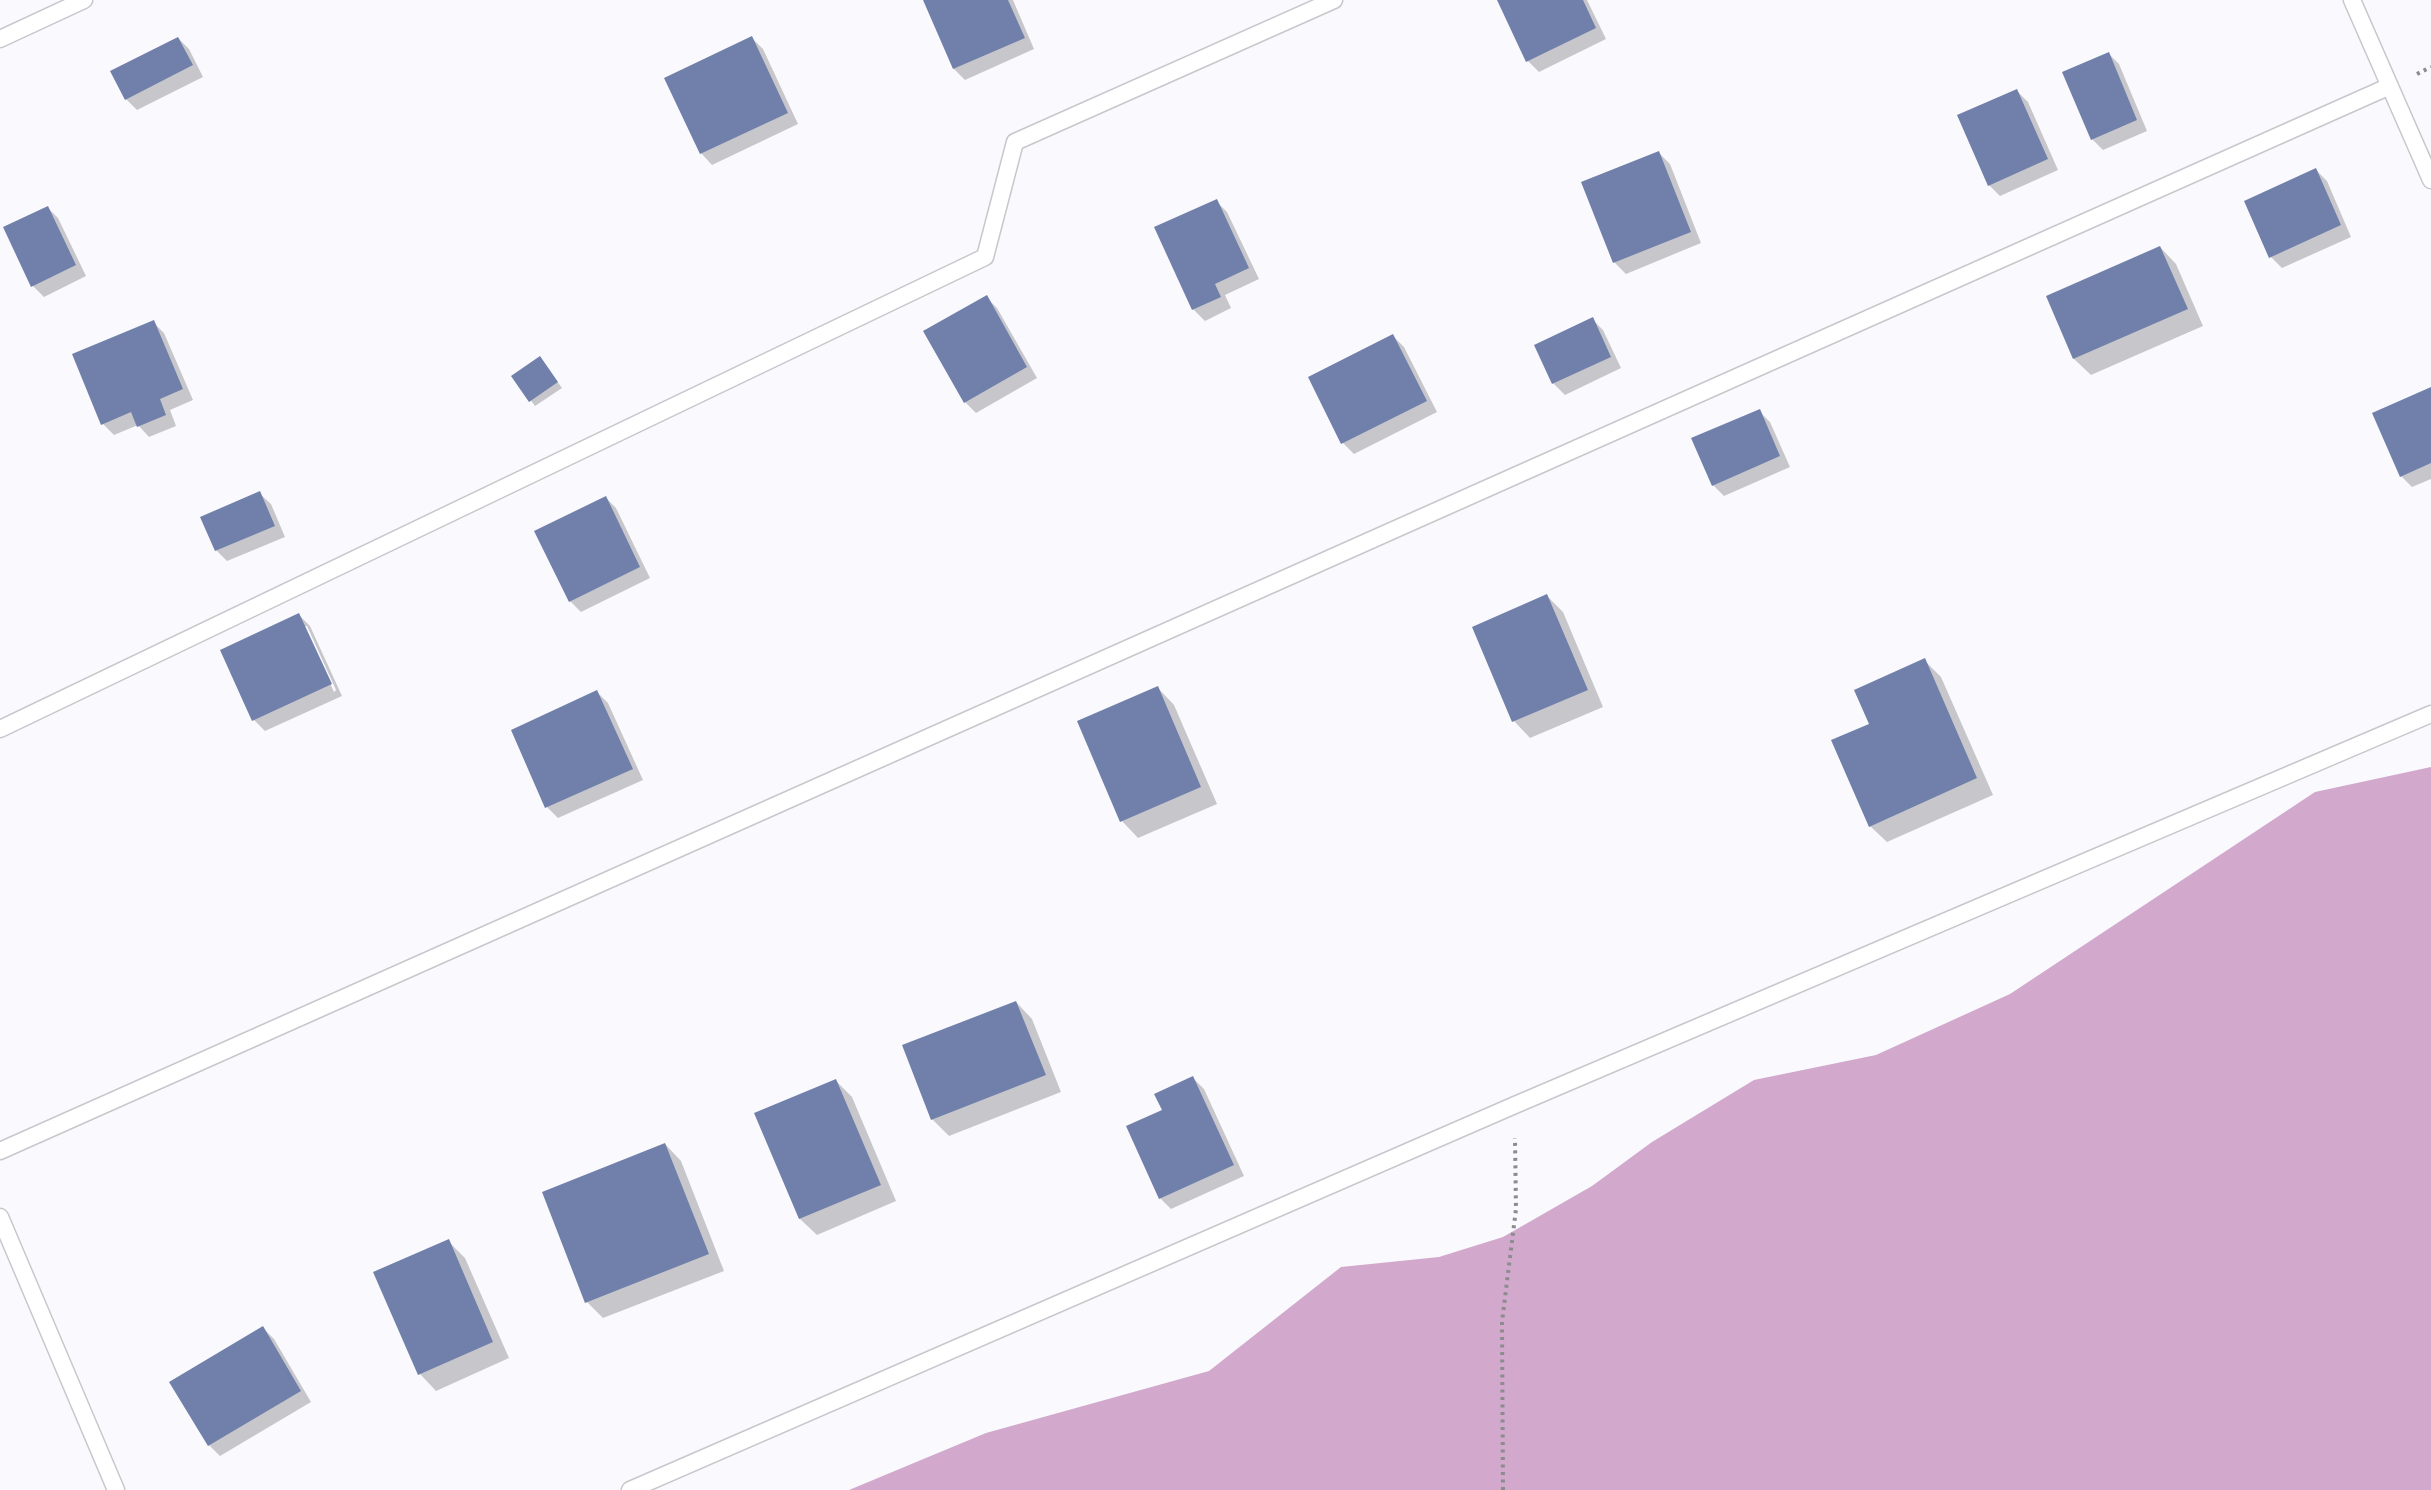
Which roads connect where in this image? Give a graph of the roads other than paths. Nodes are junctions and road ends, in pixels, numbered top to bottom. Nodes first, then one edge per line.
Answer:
1 (84, 0) edge
2 (1334, 0) edge
3 (2352, 0) edge
4 (0, 39) edge
5 (2390, 87) junction
6 (2431, 180) edge
7 (2431, 714) edge
8 (0, 729) edge
9 (0, 1151) edge
10 (0, 1216) edge
11 (116, 1490) edge
12 (630, 1490) edge

1 - 4 lane
2 - 8 lane
3 - 5 lane
5 - 6 lane
5 - 9 lane
7 - 12 lane
10 - 11 lane

